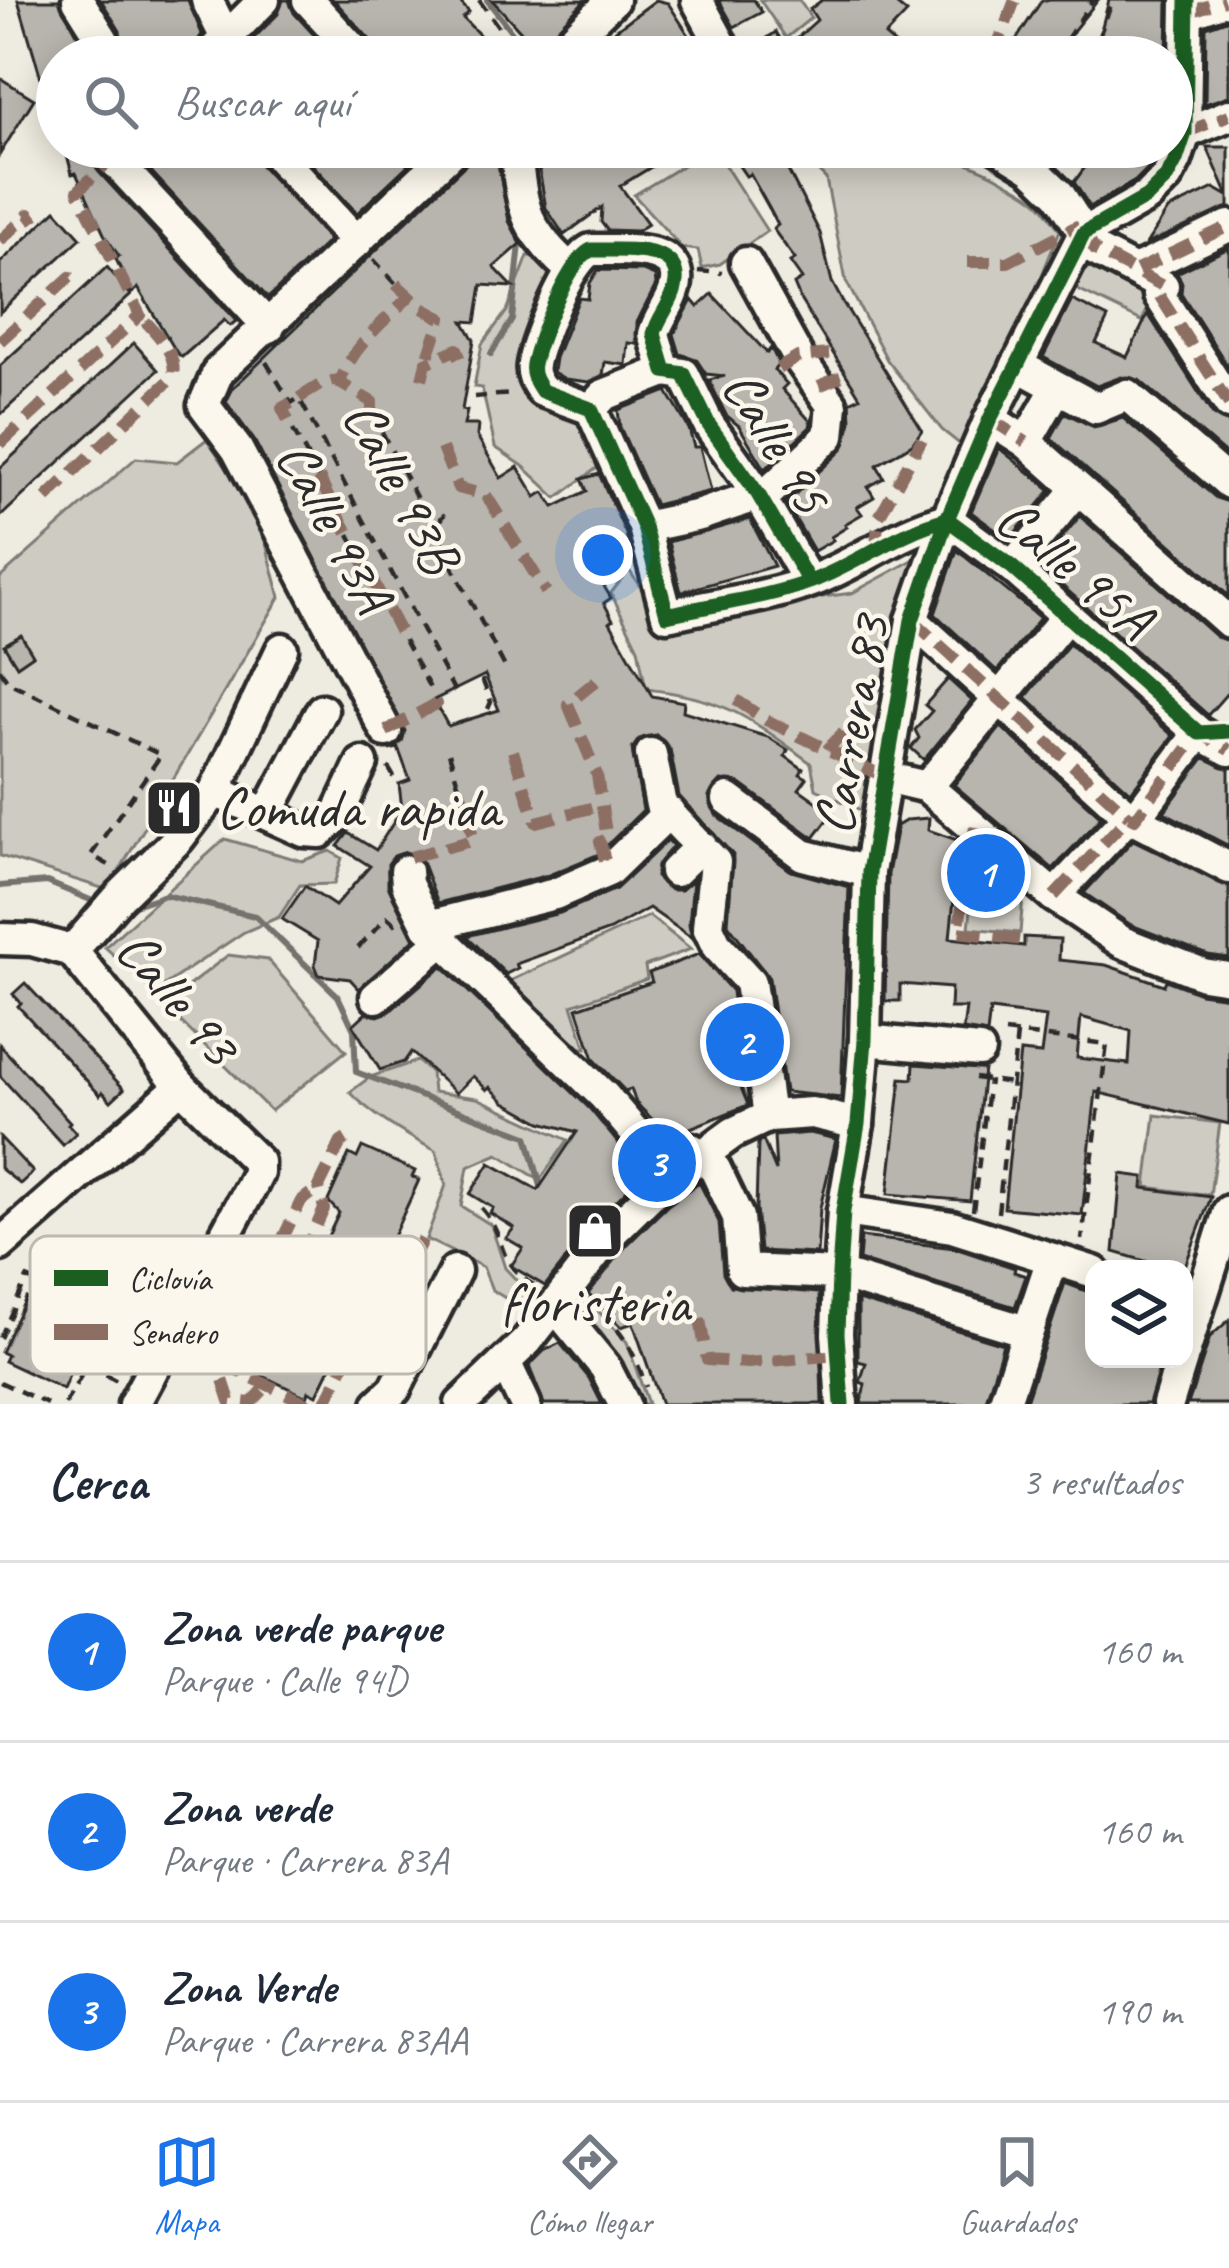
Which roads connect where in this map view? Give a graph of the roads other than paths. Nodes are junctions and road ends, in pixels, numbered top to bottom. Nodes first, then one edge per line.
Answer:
1 (78, 0) edge
2 (207, 0) edge
3 (264, 0) edge
4 (308, 0) edge
5 (614, 0) edge
6 (697, 0) edge
7 (1224, 0) edge
8 (1187, 7) edge
9 (100, 36) edge
10 (214, 36) edge
11 (226, 36) edge
12 (341, 36) edge
13 (576, 36) edge
14 (717, 36) edge
15 (1229, 115) edge
16 (1193, 130) edge
17 (129, 168) edge
18 (289, 168) edge
19 (430, 168) edge
20 (518, 168) edge
21 (1032, 168) edge
22 (1171, 168) edge
23 (1229, 226) edge
24 (1084, 233) junction
25 (357, 242) junction
26 (570, 269) junction
27 (1137, 270) junction
28 (752, 274) road end
29 (260, 334) junction
30 (1017, 365) junction
31 (665, 371) junction
32 (1058, 388) junction
33 (1227, 398) edge
34 (591, 409) junction
35 (990, 419) junction
36 (1026, 442) junction
37 (1229, 483) edge
38 (1078, 489) junction
39 (758, 494) junction
40 (947, 519) junction
41 (644, 527) junction
42 (1012, 567) junction
43 (809, 582) junction
44 (1066, 616) junction
45 (912, 620) junction
46 (1229, 622) edge
47 (282, 650) dead end
48 (998, 698) junction
49 (322, 710) dead end
50 (386, 731) dead end
51 (1214, 732) edge
52 (1229, 750) edge
53 (651, 754) dead end
54 (362, 763) dead end
55 (885, 777) junction
56 (927, 787) junction
57 (214, 791) junction
58 (728, 799) dead end
59 (669, 812) junction
60 (267, 814) junction
61 (1132, 818) junction
62 (701, 846) junction
63 (1229, 868) edge
64 (406, 871) dead end
65 (675, 872) dead end
66 (869, 872) junction
67 (1054, 896) junction
68 (431, 927) junction
69 (0, 939) edge
70 (72, 950) junction
71 (1229, 978) edge
72 (376, 997) dead end
73 (866, 1040) junction
74 (979, 1051) dead end
75 (181, 1086) junction
76 (769, 1116) junction
77 (858, 1124) junction
78 (704, 1156) junction
79 (843, 1211) junction
80 (1229, 1211) edge
81 (225, 1236) edge
82 (0, 1245) edge
83 (1052, 1259) junction
84 (1088, 1259) edge
85 (454, 1271) dead end
86 (839, 1274) junction
87 (564, 1296) junction
88 (1193, 1298) edge
89 (1193, 1304) edge
90 (1229, 1316) edge
91 (426, 1327) edge
92 (1026, 1331) junction
93 (505, 1362) junction
94 (1179, 1368) edge
95 (402, 1374) edge
96 (379, 1404) edge
97 (461, 1404) edge
98 (525, 1404) edge
99 (623, 1404) edge
100 (842, 1404) edge
101 (1004, 1404) edge
102 (1168, 1404) edge

1 - 9 street
2 - 10 street
3 - 11 street
4 - 12 street
5 - 13 street
6 - 14 street
7 - 8 street
15 - 16 street
17 - 29 street
18 - 25 street
19 - 25 street
20 - 26 street
21 - 24 street
22 - 24 street
23 - 27 street
24 - 27 street
24 - 30 street, Carrera 83
25 - 29 street
26 - 31 street, Calle 95
26 - 34 street
27 - 33 street
28 - 39 street
29 - 50 street, Calle 93A
30 - 32 street
30 - 35 street, Carrera 83
31 - 34 street
31 - 39 street, Calle 95
32 - 36 street
32 - 37 street
34 - 41 street
35 - 36 street
35 - 40 street, Carrera 83
36 - 38 street
38 - 42 street
38 - 46 street
39 - 41 street
39 - 43 street, Calle 95
40 - 42 street, Calle 95A
40 - 43 street
40 - 45 street, Carrera 83
41 - 43 street
42 - 44 street, Calle 95A
44 - 48 street
44 - 51 street, Calle 95A
45 - 48 street
45 - 55 street, Carrera 83
47 - 57 street
48 - 56 street
48 - 61 street
49 - 60 street
51 - 52 street, Calle 95A
51 - 61 street
53 - 59 street
54 - 60 street
55 - 56 street
55 - 66 street, Carrera 83
56 - 67 street
57 - 60 street
57 - 70 street
58 - 66 street, Carrera 83
59 - 62 street
59 - 68 street
61 - 63 street
61 - 67 street
62 - 65 street
62 - 76 street
64 - 68 street
66 - 73 street, Carrera 83
67 - 71 street
68 - 72 street
68 - 78 street
69 - 70 street, Calle 93
70 - 75 street, Calle 93
73 - 74 street
73 - 77 street, Carrera 83
75 - 81 street, Calle 93
75 - 82 street
76 - 77 street
76 - 78 street
77 - 79 street, Carrera 83
78 - 86 street
78 - 87 street
79 - 83 street
79 - 86 street, Carrera 83
80 - 88 street
83 - 84 street
83 - 92 street
85 - 91 street
86 - 92 street
86 - 100 street, Carrera 83
87 - 93 street
87 - 99 street
89 - 90 street
92 - 101 street
93 - 97 street
93 - 98 street
94 - 102 street
95 - 96 street

